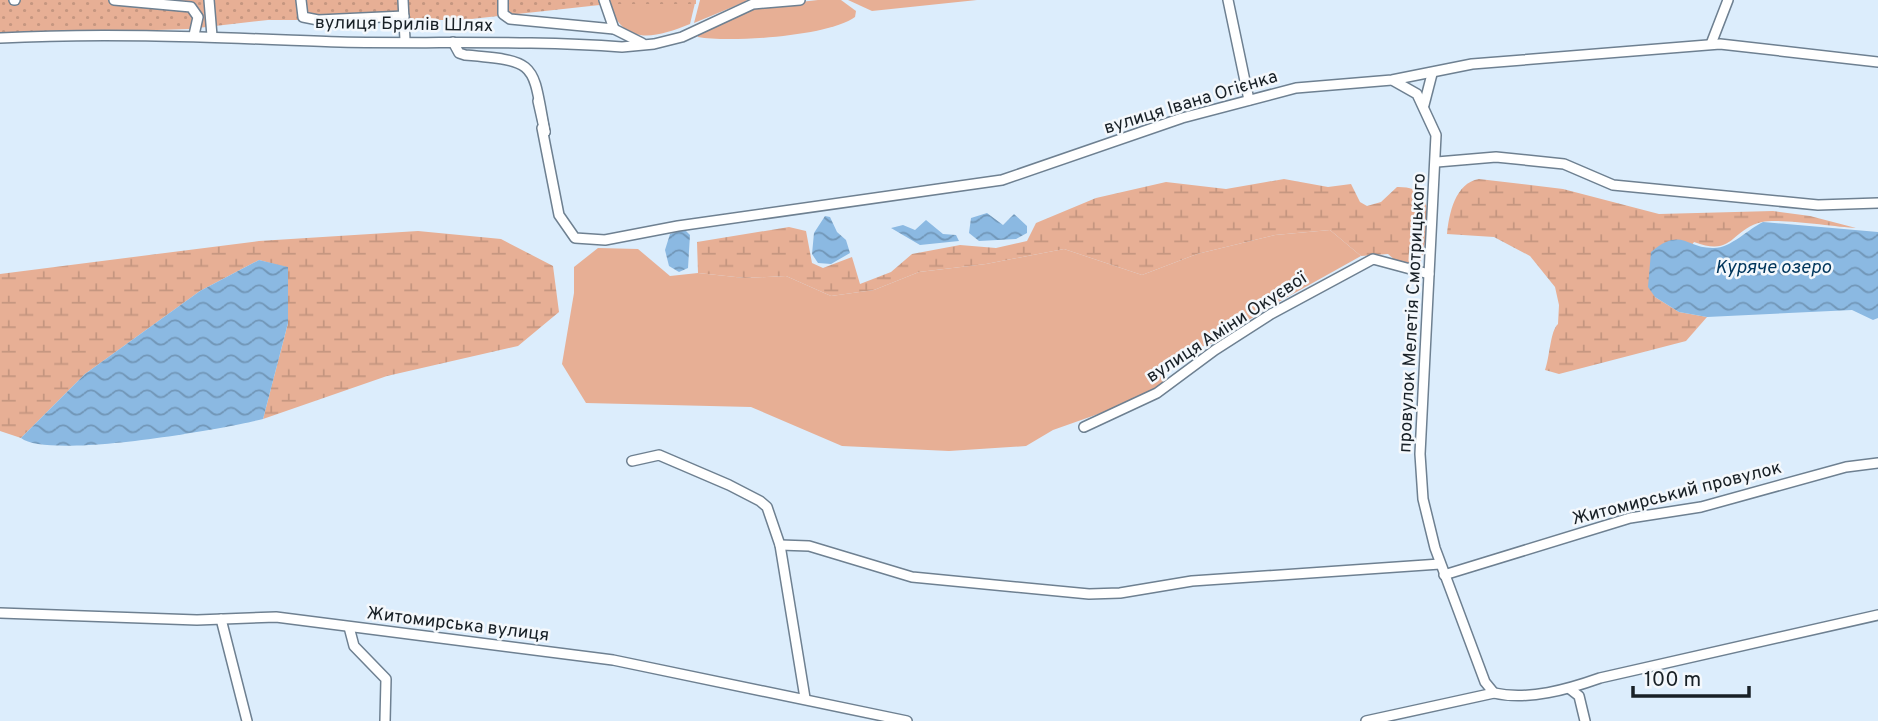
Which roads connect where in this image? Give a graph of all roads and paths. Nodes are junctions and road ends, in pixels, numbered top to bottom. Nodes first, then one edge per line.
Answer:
1 (114, 0) edge
2 (209, 0) edge
3 (301, 0) edge
4 (403, 0) edge
5 (503, 0) edge
6 (604, 0) edge
7 (800, 0) edge
8 (1228, 0) edge
9 (1728, 0) edge
10 (751, 2) edge
11 (404, 16) junction
12 (614, 29) junction
13 (194, 35) junction
14 (212, 36) junction
15 (0, 37) edge
16 (405, 40) junction
17 (453, 42) junction
18 (643, 44) junction
19 (1711, 44) junction
20 (1878, 62) edge
21 (1432, 74) junction
22 (1392, 80) junction
23 (1250, 100) junction
24 (1424, 104) junction
25 (1437, 162) junction
26 (1878, 203) edge
27 (564, 225) junction
28 (1429, 274) junction
29 (1084, 427) dead end
30 (632, 461) dead end
31 (1878, 463) edge
32 (780, 545) junction
33 (1440, 564) junction
34 (1444, 575) junction
35 (0, 613) edge
36 (1878, 615) edge
37 (221, 619) junction
38 (349, 627) junction
39 (1570, 689) junction
40 (1494, 693) junction
41 (805, 698) junction
42 (247, 721) edge
43 (385, 721) edge
44 (907, 721) edge
45 (1366, 721) edge
46 (1585, 721) edge

1 - 13 street
2 - 14 street
3 - 11 street
4 - 11 street
5 - 12 street
6 - 12 street
7 - 10 street, вулиця Брилів Шлях
8 - 23 street
9 - 19 street
10 - 18 street, вулиця Брилів Шлях
11 - 16 street
12 - 18 street
13 - 14 street, вулиця Брилів Шлях
13 - 15 street, вулиця Брилів Шлях
14 - 16 street, вулиця Брилів Шлях
16 - 17 street, вулиця Брилів Шлях
17 - 18 street, вулиця Брилів Шлях
17 - 27 street
19 - 20 street, вулиця Івана Огієнка
19 - 21 street, вулиця Івана Огієнка
21 - 22 street, вулиця Івана Огієнка
21 - 24 street
22 - 23 street, вулиця Івана Огієнка
22 - 24 street
23 - 27 street, вулиця Івана Огієнка
24 - 25 street, провулок Мелетія Смотрицького
25 - 26 street
25 - 28 street, провулок Мелетія Смотрицького
27 - 27 street
27 - 27 street
28 - 29 street, вулиця Аміни Окуєвої
28 - 33 street, провулок Мелетія Смотрицького
30 - 32 street
31 - 34 street, Житомирський провулок
32 - 33 street
32 - 41 street
33 - 34 street, провулок Мелетія Смотрицького
34 - 40 street, провулок Мелетія Смотрицького
35 - 37 street, Житомирська вулиця
36 - 39 street
37 - 38 street, Житомирська вулиця
37 - 42 street
38 - 41 street, Житомирська вулиця
38 - 43 street
39 - 40 street
39 - 46 street
40 - 45 street
41 - 44 street, Житомирська вулиця

